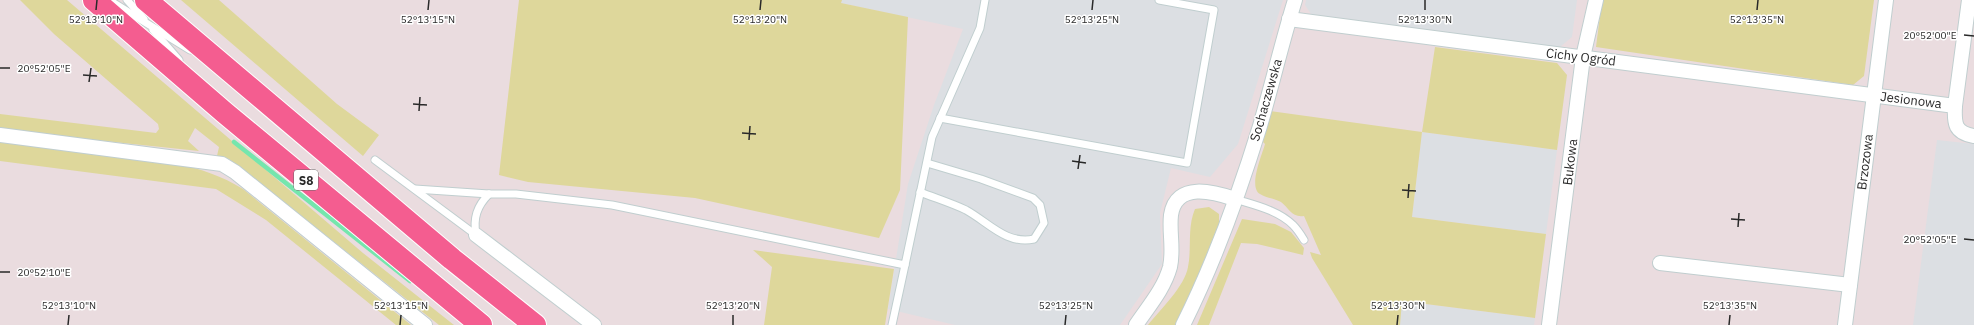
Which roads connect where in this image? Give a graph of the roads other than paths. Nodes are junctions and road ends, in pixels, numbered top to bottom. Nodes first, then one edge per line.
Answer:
1 (94, 0) edge
2 (109, 0) edge
3 (127, 0) edge
4 (146, 0) edge
5 (985, 0) edge
6 (1159, 0) edge
7 (1294, 0) edge
8 (1596, 0) edge
9 (1886, 0) edge
10 (1969, 0) edge
11 (1289, 19) junction
12 (148, 24) junction
13 (1583, 58) junction
14 (238, 80) junction
15 (1873, 95) junction
16 (1955, 106) junction
17 (219, 108) junction
18 (940, 118) junction
19 (0, 135) edge
20 (1974, 136) edge
21 (375, 160) dead end
22 (926, 163) junction
23 (416, 190) junction
24 (920, 192) junction
25 (489, 194) junction
26 (1235, 199) junction
27 (476, 235) junction
28 (1304, 240) dead end
29 (1660, 263) dead end
30 (905, 265) junction
31 (1850, 285) junction
32 (426, 325) edge
33 (481, 325) edge
34 (535, 325) edge
35 (594, 325) edge
36 (892, 325) edge
37 (1136, 325) edge
38 (1182, 325) edge
39 (1549, 325) edge
40 (1845, 325) edge

1 - 17 highway, S8
2 - 12 lane
3 - 12 lane
4 - 14 highway, S8
5 - 18 lane
6 - 18 lane
7 - 11 street, Sochaczewska
8 - 13 street, Bukowa
9 - 15 street, Brzozowa
10 - 16 street
11 - 13 street, Cichy Ogród
11 - 26 street, Sochaczewska
12 - 14 lane
12 - 17 lane
13 - 15 street, Cichy Ogród
13 - 39 street, Bukowa
14 - 34 highway, S8
15 - 16 street, Jesionowa
15 - 31 street, Brzozowa
16 - 20 street, Jesionowa
17 - 33 highway, S8
18 - 22 lane
19 - 32 street
21 - 23 lane
22 - 24 lane
22 - 24 lane
23 - 25 lane
23 - 27 lane
24 - 30 lane
25 - 27 lane
25 - 30 lane
26 - 28 lane
26 - 37 street
26 - 38 street, Sochaczewska
27 - 35 street
29 - 31 street
30 - 36 lane
31 - 40 street, Brzozowa

